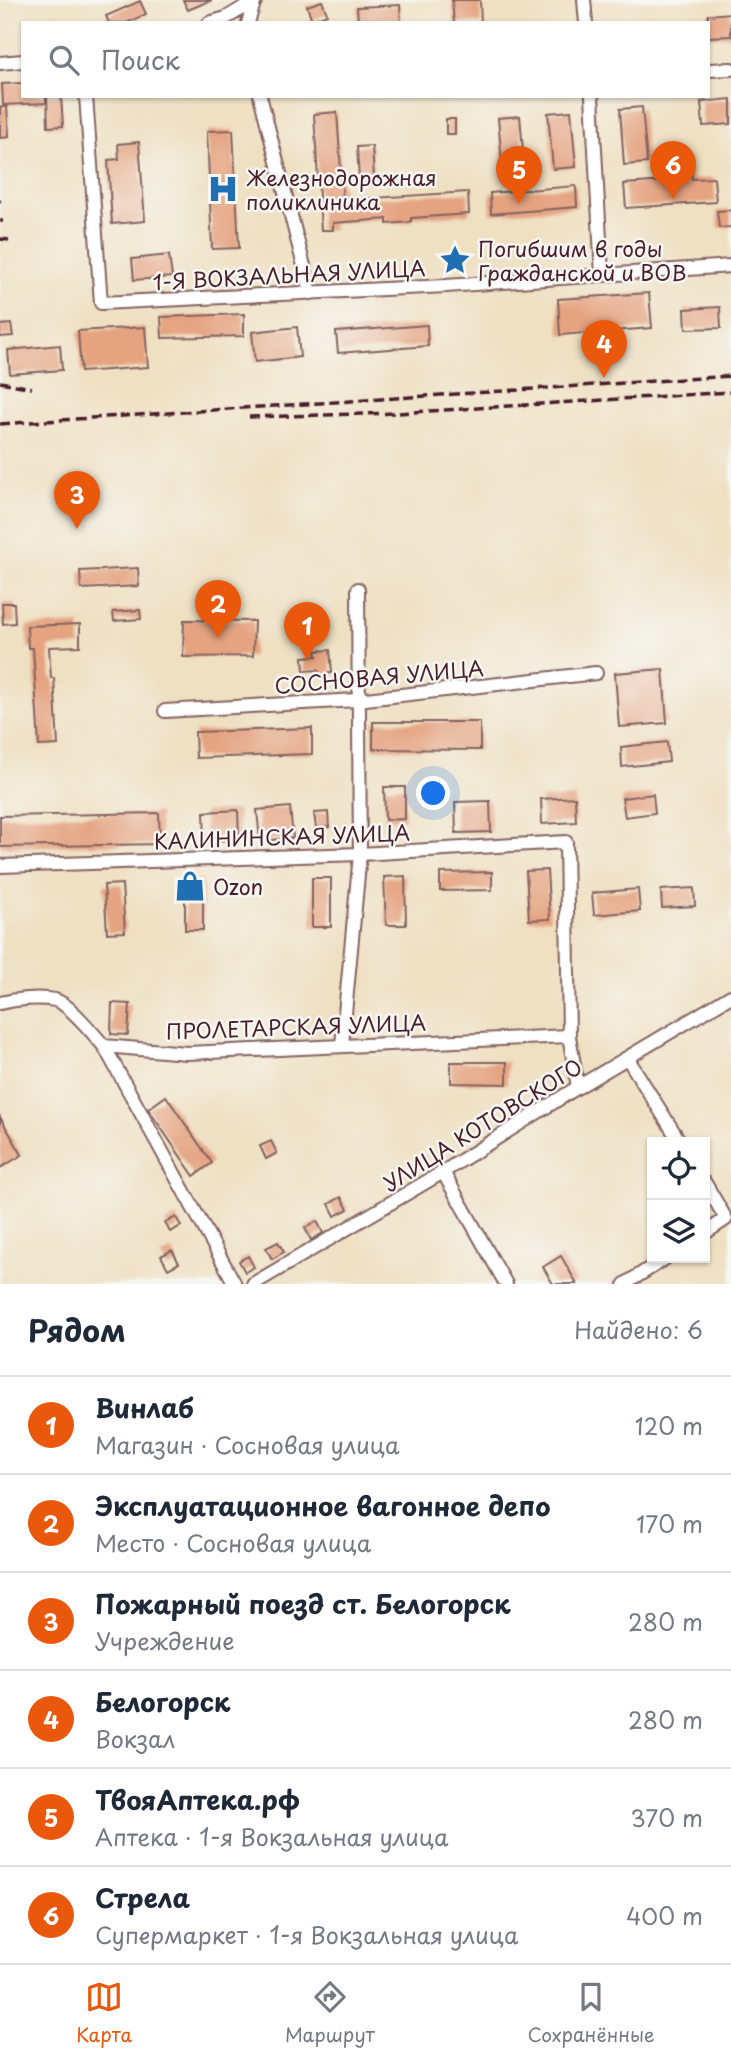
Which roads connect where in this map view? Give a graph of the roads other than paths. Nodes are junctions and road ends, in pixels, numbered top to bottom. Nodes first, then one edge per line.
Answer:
1 (255, 0) edge
2 (584, 0) edge
3 (216, 21) edge
4 (249, 21) edge
5 (586, 21) edge
6 (21, 61) edge
7 (0, 63) edge
8 (731, 69) edge
9 (710, 70) edge
10 (86, 98) edge
11 (261, 98) edge
12 (592, 98) edge
13 (731, 266) edge
14 (602, 275) junction
15 (311, 293) junction
16 (358, 589) dead end
17 (596, 673) dead end
18 (357, 700) junction
19 (165, 711) dead end
20 (360, 854) junction
21 (0, 866) edge
22 (731, 996) edge
23 (0, 1003) edge
24 (569, 1036) junction
25 (342, 1045) junction
26 (104, 1046) junction
27 (628, 1059) junction
28 (578, 1087) junction
29 (677, 1137) edge
30 (443, 1172) junction
31 (710, 1192) edge
32 (710, 1230) edge
33 (658, 1263) edge
34 (235, 1284) edge
35 (253, 1284) edge
36 (506, 1284) edge
37 (625, 1284) edge

1 - 3 street
1 - 4 street
2 - 5 street
6 - 7 street
8 - 9 street
10 - 15 street, 1-Я ВОКЗАЛЬНАЯ УЛИЦА
11 - 15 street
12 - 14 street
13 - 14 street, 1-Я ВОКЗАЛЬНАЯ УЛИЦА
14 - 15 street, 1-Я ВОКЗАЛЬНАЯ УЛИЦА
16 - 18 street
17 - 18 street, СОСНОВАЯ УЛИЦА
18 - 19 street, СОСНОВАЯ УЛИЦА
18 - 20 street
20 - 21 street, КАЛИНИНСКАЯ УЛИЦА
20 - 24 street, КАЛИНИНСКАЯ УЛИЦА
20 - 25 street
22 - 27 street, УЛИЦА КОТОВСКОГО
23 - 26 street
24 - 25 street, ПРОЛЕТАРСКАЯ УЛИЦА
24 - 28 street
25 - 26 street, ПРОЛЕТАРСКАЯ УЛИЦА
26 - 34 street
27 - 28 street, УЛИЦА КОТОВСКОГО
27 - 29 street
28 - 30 street, УЛИЦА КОТОВСКОГО
30 - 35 street, УЛИЦА КОТОВСКОГО
30 - 36 street
31 - 32 street
33 - 37 street

